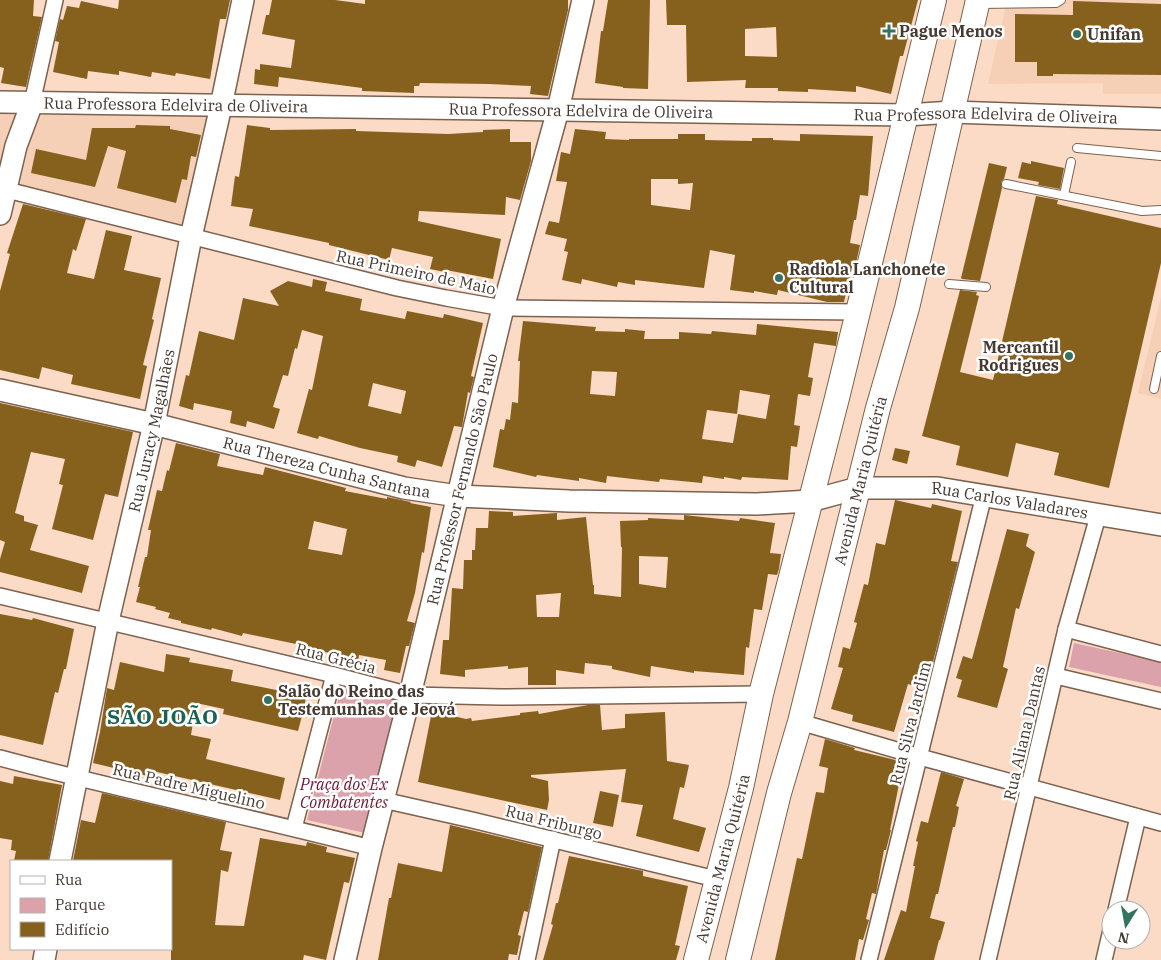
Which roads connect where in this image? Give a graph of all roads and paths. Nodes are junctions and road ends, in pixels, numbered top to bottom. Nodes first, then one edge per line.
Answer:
1 (55, 0) edge
2 (243, 0) edge
3 (583, 0) edge
4 (934, 0) edge
5 (1061, 0) edge
6 (978, 2) edge
7 (0, 102) edge
8 (32, 103) junction
9 (222, 106) junction
10 (558, 110) junction
11 (952, 112) junction
12 (907, 115) junction
13 (1161, 119) edge
14 (1076, 148) dead end
15 (1161, 156) edge
16 (1071, 162) dead end
17 (1006, 184) dead end
18 (7, 190) junction
19 (1064, 195) junction
20 (1161, 210) edge
21 (0, 214) edge
22 (191, 237) junction
23 (949, 284) dead end
24 (986, 287) dead end
25 (503, 308) junction
26 (858, 312) junction
27 (1161, 356) edge
28 (1154, 389) dead end
29 (0, 390) edge
30 (154, 424) junction
31 (858, 488) junction
32 (984, 495) junction
33 (458, 496) junction
34 (810, 501) junction
35 (1098, 516) junction
36 (1161, 525) edge
37 (0, 596) edge
38 (108, 621) junction
39 (1066, 629) junction
40 (1161, 654) edge
41 (334, 674) junction
42 (1056, 676) junction
43 (761, 694) junction
44 (410, 695) junction
45 (1161, 701) edge
46 (800, 722) junction
47 (920, 757) junction
48 (0, 758) edge
49 (76, 778) junction
50 (1029, 787) junction
51 (383, 800) junction
52 (1138, 817) junction
53 (1161, 822) edge
54 (294, 828) junction
55 (553, 840) junction
56 (371, 848) junction
57 (60, 860) edge
58 (716, 879) junction
59 (1118, 900) edge
60 (345, 960) edge
61 (527, 960) edge
62 (696, 960) edge
63 (738, 960) edge
64 (870, 960) edge
65 (988, 960) edge

1 - 8 street
2 - 9 street, Rua Juracy Magalhães
3 - 10 street, Rua Professor Fernando São Paulo
4 - 12 main road, Avenida Maria Quitéria
5 - 6 lane
6 - 11 main road, Avenida Maria Quitéria
7 - 8 street, Rua Professora Edelvira de Oliveira
8 - 9 street, Rua Professora Edelvira de Oliveira
8 - 18 street
9 - 10 street, Rua Professora Edelvira de Oliveira
9 - 22 street, Rua Juracy Magalhães
10 - 12 street, Rua Professora Edelvira de Oliveira
10 - 25 street, Rua Professor Fernando São Paulo
11 - 12 street, Rua Professora Edelvira de Oliveira
11 - 13 street, Rua Professora Edelvira de Oliveira
11 - 31 main road, Avenida Maria Quitéria
12 - 26 main road, Avenida Maria Quitéria
14 - 15 lane
16 - 19 lane
17 - 19 lane
18 - 21 street
18 - 22 street, Rua Primeiro de Maio
19 - 20 lane
22 - 25 street, Rua Primeiro de Maio
22 - 30 street, Rua Juracy Magalhães
23 - 24 lane
25 - 26 street, Rua Primeiro de Maio
25 - 33 street, Rua Professor Fernando São Paulo
26 - 34 main road, Avenida Maria Quitéria
27 - 28 lane
29 - 30 street, Rua Thereza Cunha Santana
30 - 33 street, Rua Thereza Cunha Santana
30 - 38 street, Rua Juracy Magalhães
31 - 32 street, Rua Carlos Valadares
31 - 34 street, Rua Carlos Valadares
31 - 46 main road, Avenida Maria Quitéria
32 - 35 street, Rua Carlos Valadares
32 - 47 street, Rua Silva Jardim
33 - 34 street, Rua Thereza Cunha Santana
33 - 44 street, Rua Professor Fernando São Paulo
34 - 43 main road, Avenida Maria Quitéria
35 - 36 street, Rua Carlos Valadares
35 - 39 street, Rua Aliana Dantas
37 - 38 street, Rua Grécia
38 - 41 street, Rua Grécia
38 - 49 street, Rua Juracy Magalhães
39 - 40 street
39 - 42 street, Rua Aliana Dantas
41 - 44 street, Rua Grécia
41 - 54 street
42 - 45 street
42 - 50 street, Rua Aliana Dantas
43 - 44 street, Rua Grécia
43 - 58 main road, Avenida Maria Quitéria
44 - 51 street, Rua Professor Fernando São Paulo
46 - 47 street
46 - 63 main road, Avenida Maria Quitéria
47 - 50 street
47 - 64 street, Rua Silva Jardim
48 - 49 street, Rua Padre Miguelino
49 - 54 street, Rua Padre Miguelino
49 - 57 street, Rua Juracy Magalhães
50 - 52 street
50 - 65 street, Rua Aliana Dantas
51 - 55 street, Rua Friburgo
51 - 56 street, Rua Professor Fernando São Paulo
52 - 53 street
52 - 59 street
54 - 56 street, Rua Padre Miguelino
55 - 58 street, Rua Friburgo
55 - 61 street
56 - 60 street, Rua Professor Fernando São Paulo
58 - 62 main road, Avenida Maria Quitéria

